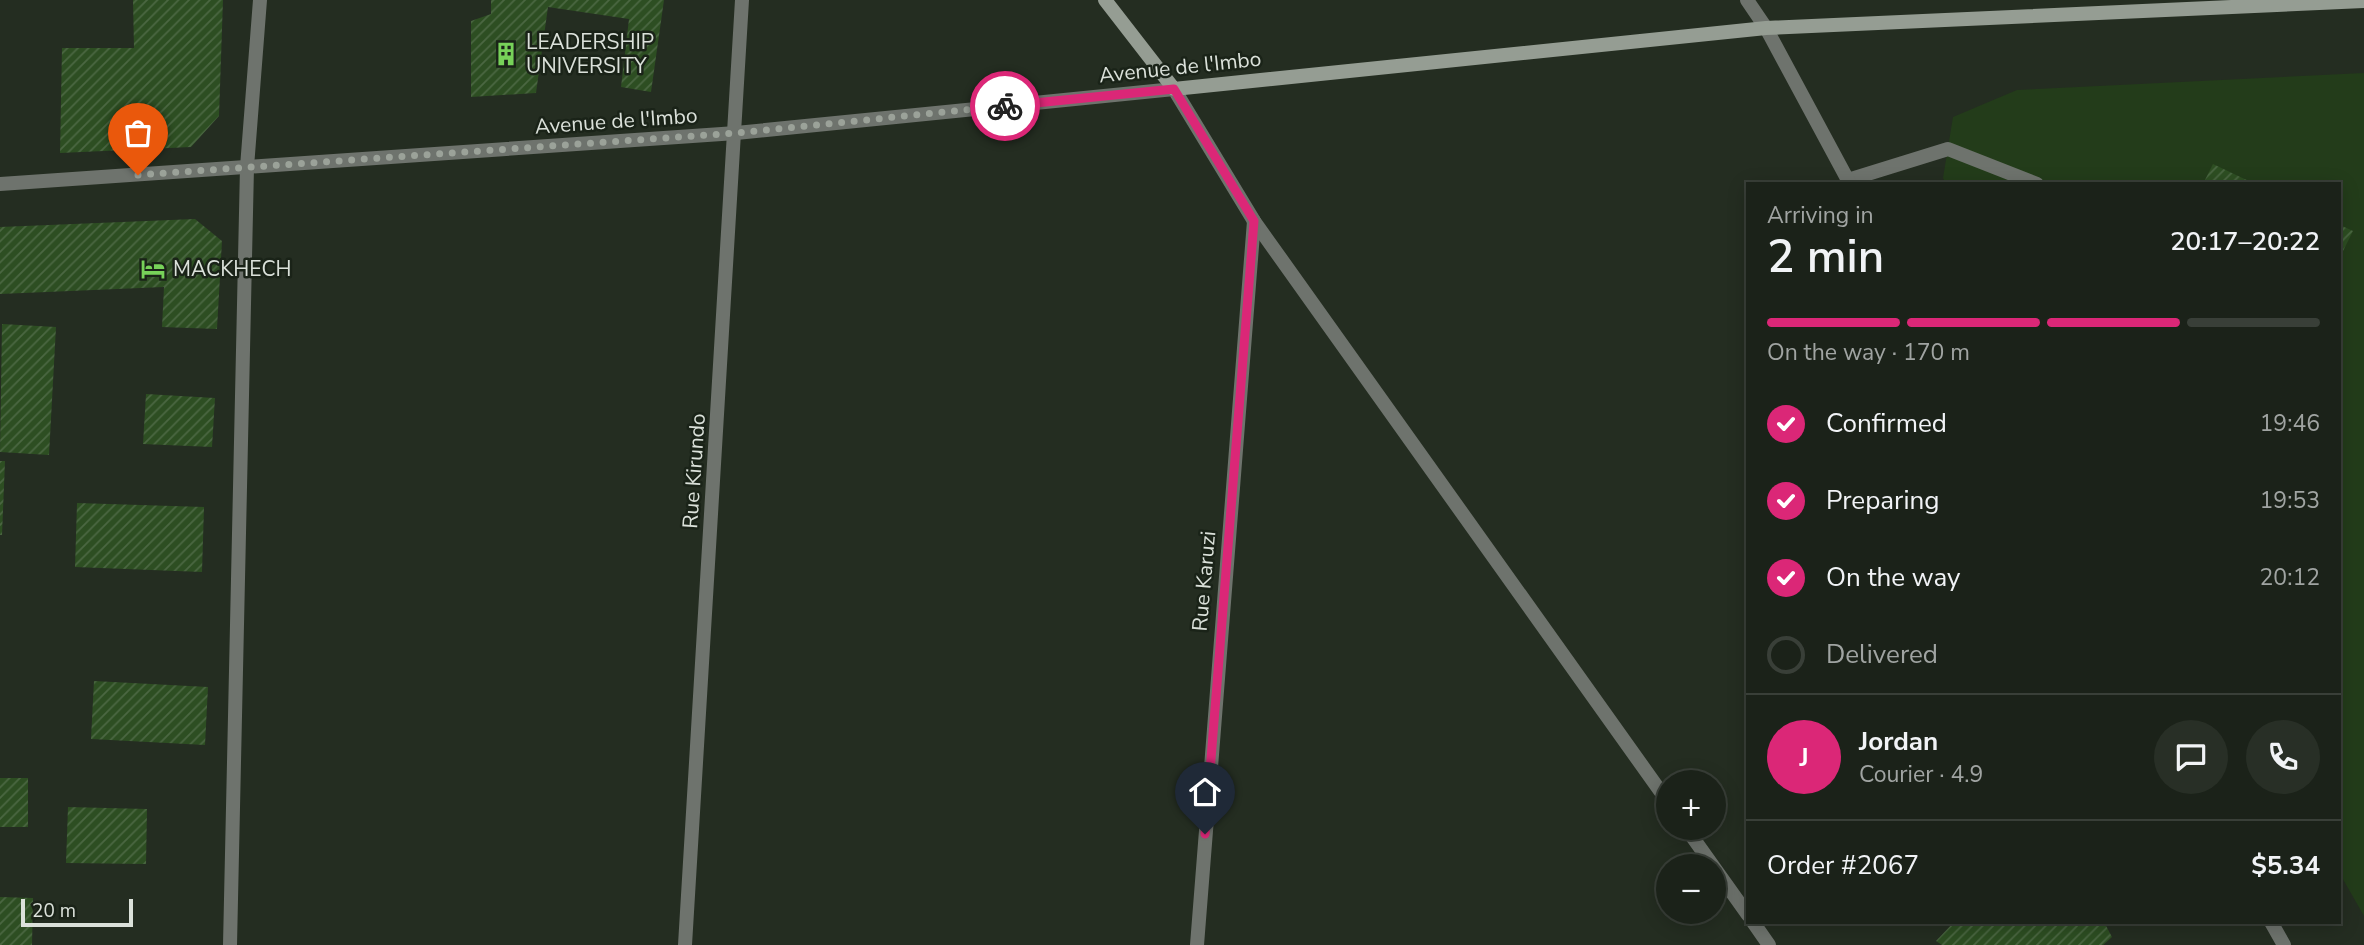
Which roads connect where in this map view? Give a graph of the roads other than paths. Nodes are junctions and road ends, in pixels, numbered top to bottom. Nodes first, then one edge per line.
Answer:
1 (260, 0) edge
2 (742, 0) edge
3 (1105, 0) edge
4 (1747, 0) edge
5 (2364, 1) edge
6 (2201, 4) edge
7 (1766, 28) junction
8 (1174, 89) junction
9 (736, 133) junction
10 (247, 167) junction
11 (1849, 182) edge
12 (2032, 182) edge
13 (0, 184) edge
14 (1254, 221) junction
15 (1656, 785) edge
16 (1695, 840) edge
17 (1746, 912) edge
18 (1754, 924) edge
19 (2272, 924) edge
20 (230, 945) edge
21 (685, 945) edge
22 (1197, 945) edge
23 (1769, 945) edge
24 (2284, 945) edge

1 - 10 street
2 - 9 street, Rue Kirundo
3 - 8 street
4 - 7 street
5 - 6 street, Avenue de l'Imbo
6 - 7 street, Avenue de l'Imbo
7 - 8 street, Avenue de l'Imbo
7 - 11 street
8 - 9 street, Avenue de l'Imbo
8 - 14 street
9 - 10 street, Avenue de l'Imbo
9 - 21 street, Rue Kirundo
10 - 13 street, Avenue de l'Imbo
10 - 20 street
11 - 12 street
14 - 15 street
14 - 22 street, Rue Karuzi
16 - 17 street
18 - 23 street
19 - 24 street

